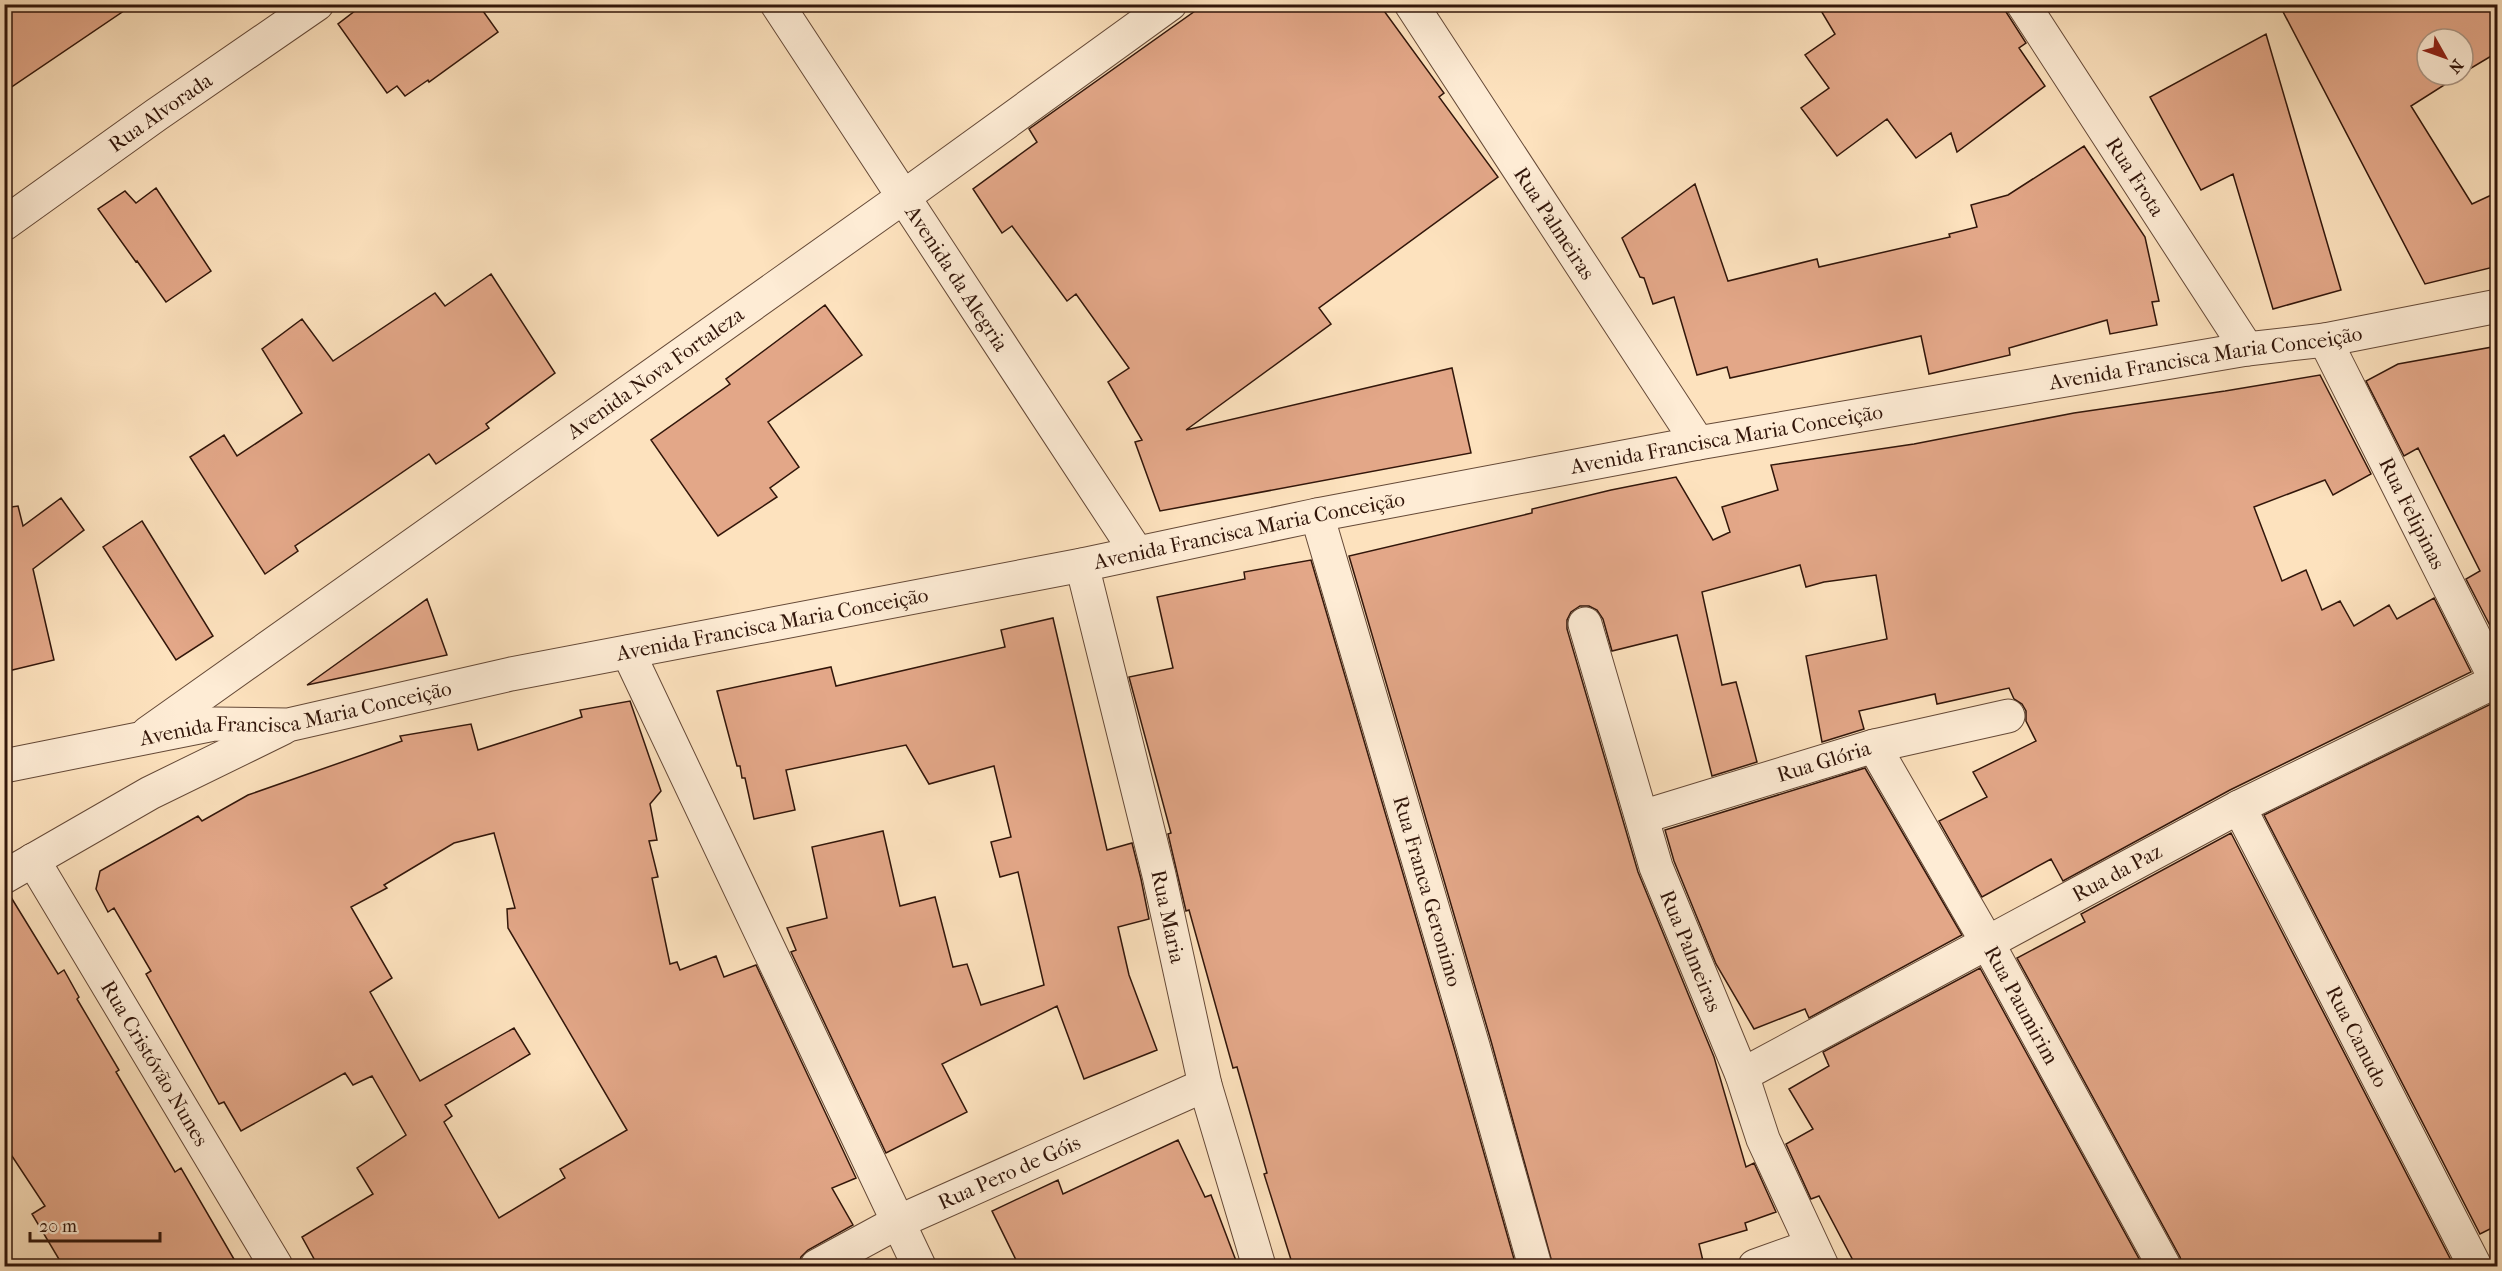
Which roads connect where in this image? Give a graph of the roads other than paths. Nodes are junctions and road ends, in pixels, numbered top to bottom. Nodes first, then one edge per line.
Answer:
1 (317, 4) edge
2 (777, 4) edge
3 (1170, 4) edge
4 (1411, 4) edge
5 (2023, 4) edge
6 (902, 198) junction
7 (4, 224) edge
8 (2498, 306) edge
9 (2325, 340) junction
10 (2247, 349) junction
11 (1698, 443) junction
12 (1317, 515) junction
13 (1137, 553) junction
14 (1082, 565) junction
15 (1585, 624) dead end
16 (628, 652) junction
17 (2497, 682) edge
18 (2008, 716) dead end
19 (288, 725) junction
20 (139, 739) junction
21 (1874, 746) junction
22 (4, 766) edge
23 (2239, 807) junction
24 (1642, 817) junction
25 (33, 860) junction
26 (4, 878) edge
27 (1987, 942) junction
28 (1742, 1076) junction
29 (1205, 1085) junction
30 (898, 1222) junction
31 (1816, 1256) edge
32 (276, 1266) edge
33 (817, 1266) edge
34 (919, 1266) edge
35 (1259, 1266) edge
36 (1535, 1266) edge
37 (1755, 1266) edge
38 (2164, 1266) edge
39 (2475, 1266) edge

1 - 7 street, Rua Alvorada
2 - 6 street, Avenida da Alegria
3 - 6 street, Avenida Nova Fortaleza
4 - 11 street, Rua Palmeiras
5 - 10 street, Rua Frota
6 - 13 street, Avenida da Alegria
6 - 20 street, Avenida Nova Fortaleza
8 - 9 street, Avenida Francisca Maria Conceição
9 - 10 street, Avenida Francisca Maria Conceição
9 - 17 street, Rua Felipinas
10 - 11 street, Avenida Francisca Maria Conceição
11 - 12 street, Avenida Francisca Maria Conceição
12 - 13 street, Avenida Francisca Maria Conceição
12 - 36 street, Rua Franca Geronimo
13 - 14 street, Avenida Francisca Maria Conceição
14 - 16 street, Avenida Francisca Maria Conceição
14 - 29 street, Rua Maria
15 - 24 street, Rua Palmeiras
16 - 19 street, Avenida Francisca Maria Conceição
16 - 30 street
17 - 23 street, Rua da Paz
18 - 21 street, Rua Glória
19 - 20 street, Avenida Francisca Maria Conceição
19 - 25 street
20 - 22 street, Avenida Francisca Maria Conceição
21 - 24 street, Rua Glória
21 - 27 street, Rua Paumirim
23 - 27 street, Rua da Paz
23 - 39 street, Rua Canudo
24 - 28 street, Rua Palmeiras
25 - 26 street
25 - 32 street, Rua Cristóvão Nunes
27 - 28 street, Rua da Paz
27 - 38 street, Rua Paumirim
28 - 31 street, Rua Palmeiras
29 - 30 street, Rua Pero de Góis
29 - 35 street, Rua Maria
30 - 33 street, Rua Pero de Góis
30 - 34 street
31 - 37 street

